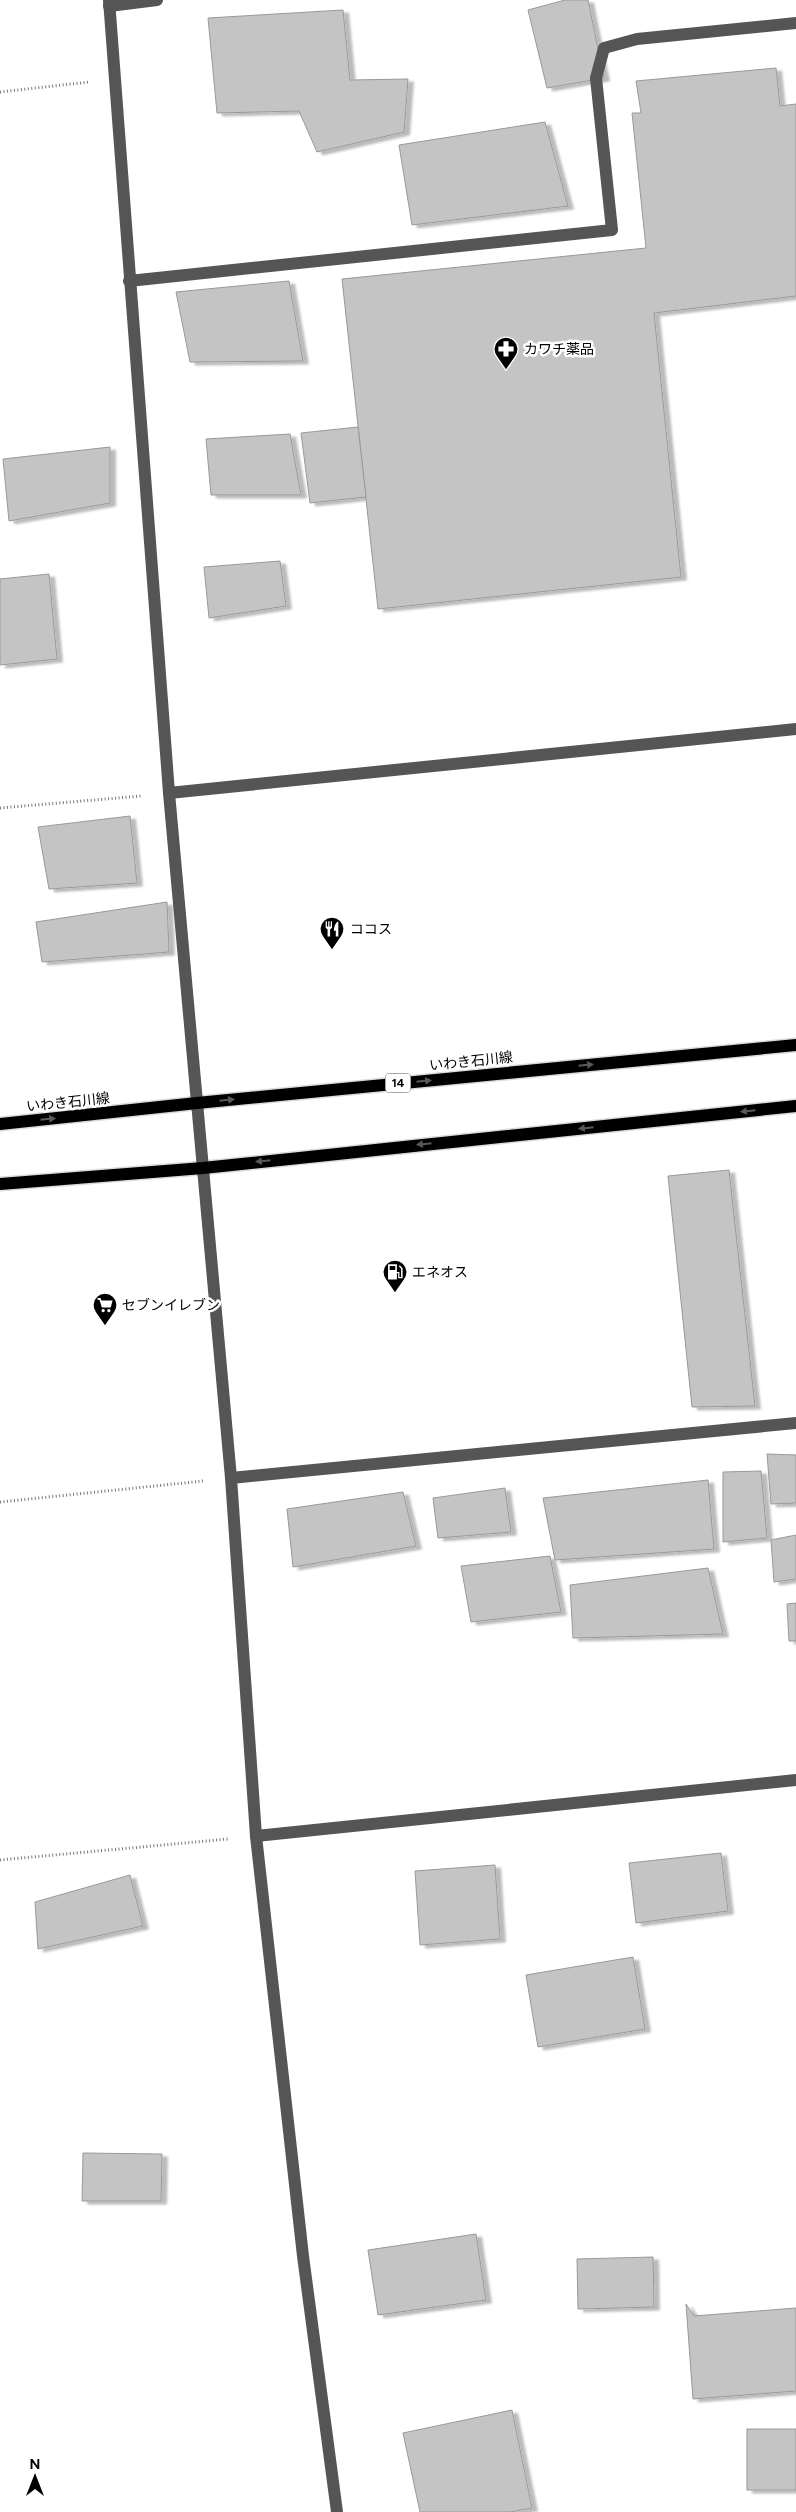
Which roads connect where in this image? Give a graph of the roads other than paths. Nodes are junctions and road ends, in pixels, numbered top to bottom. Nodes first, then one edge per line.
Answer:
1 (157, 0) edge
2 (109, 3) edge
3 (796, 23) edge
4 (129, 281) junction
5 (796, 729) edge
6 (169, 794) junction
7 (796, 1045) edge
8 (197, 1103) junction
9 (796, 1106) edge
10 (0, 1124) edge
11 (203, 1168) junction
12 (0, 1184) edge
13 (796, 1423) edge
14 (231, 1478) junction
15 (796, 1780) edge
16 (256, 1836) junction
17 (337, 2512) edge

1 - 2 street
2 - 4 street
3 - 4 street
4 - 6 street
5 - 6 street
6 - 8 street
8 -> 7 main road, いわき石川線 / 14
10 -> 8 main road, いわき石川線 / 14
8 - 11 street
9 -> 11 main road
11 - 12 main road
11 - 14 street
13 - 14 street
14 - 16 street
15 - 16 street
16 - 17 street

